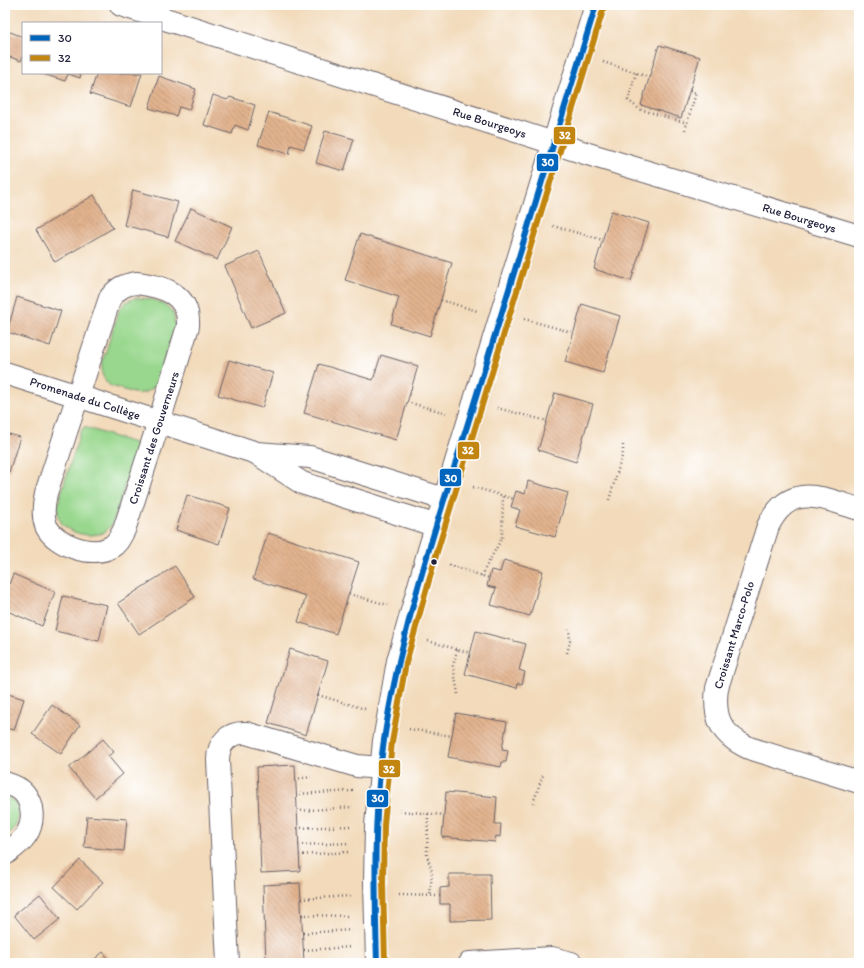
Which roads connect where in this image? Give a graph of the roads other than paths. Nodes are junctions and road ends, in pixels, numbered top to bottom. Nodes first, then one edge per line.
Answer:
1 (121, 5) edge
2 (596, 5) edge
3 (554, 142) junction
4 (859, 236) edge
5 (5, 373) edge
6 (78, 396) junction
7 (159, 422) junction
8 (257, 453) junction
9 (444, 499) junction
10 (859, 509) edge
11 (436, 526) junction
12 (381, 768) junction
13 (859, 782) edge
14 (5, 783) edge
15 (5, 854) edge
16 (228, 963) edge
17 (377, 963) edge
18 (470, 963) edge
19 (571, 963) edge

1 - 3 street, Rue Bourgeoys
2 - 3 street
3 - 4 street, Rue Bourgeoys
3 - 9 street
5 - 6 street, Promenade du Collège
6 - 7 street, Promenade du Collège
6 - 7 street, Croissant des Gouverneurs
6 - 7 street, Croissant des Gouverneurs
7 - 8 street, Promenade du Collège
8 - 9 street, Promenade du Collège
8 - 11 street, Promenade du Collège
9 - 11 street
10 - 13 street, Croissant Marco-Polo
11 - 12 street
12 - 16 street
12 - 17 street
14 - 15 street
18 - 19 street

